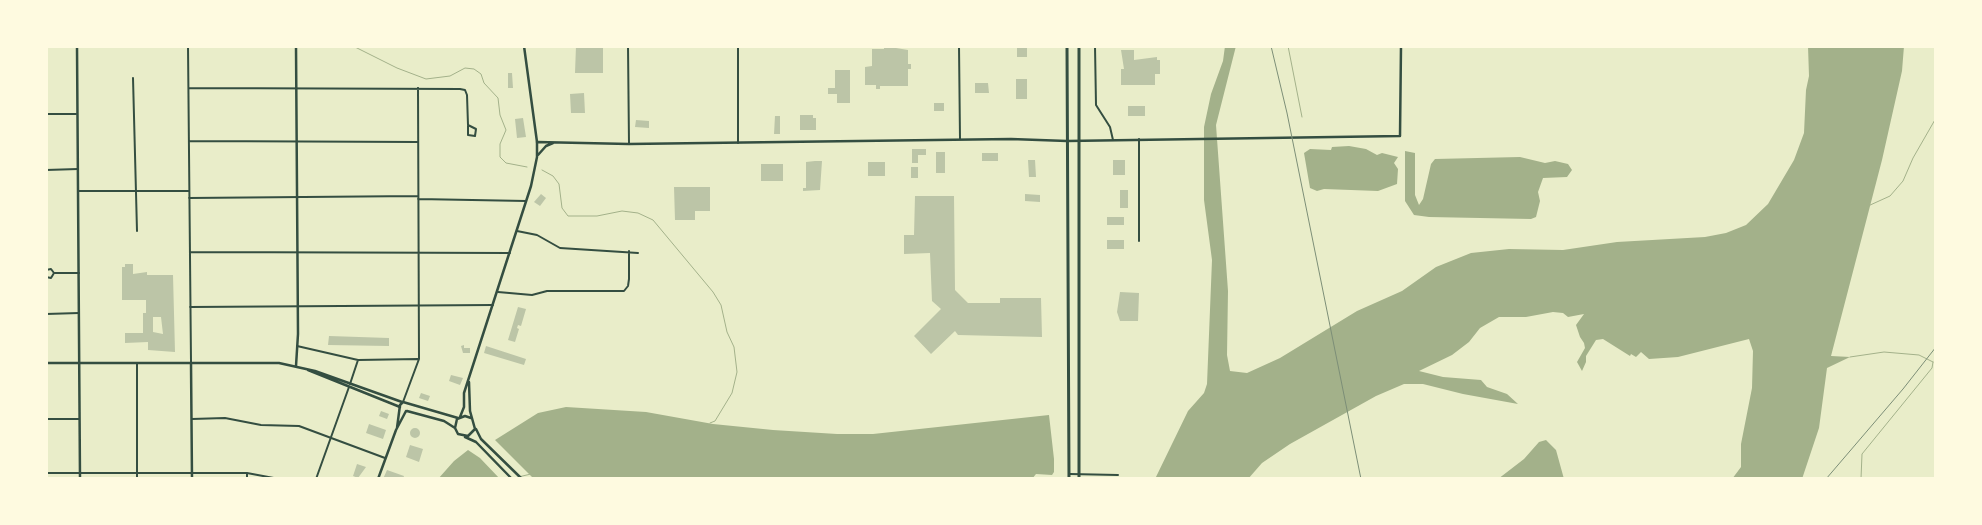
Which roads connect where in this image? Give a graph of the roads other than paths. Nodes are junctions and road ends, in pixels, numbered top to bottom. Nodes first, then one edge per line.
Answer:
1 (77, 46) edge
2 (188, 46) edge
3 (296, 46) edge
4 (524, 46) edge
5 (628, 46) edge
6 (738, 46) edge
7 (959, 46) edge
8 (1067, 46) edge
9 (1079, 46) edge
10 (1095, 46) edge
11 (1401, 46) edge
12 (133, 78) dead end
13 (189, 88) junction
14 (296, 88) junction
15 (418, 88) junction
16 (46, 114) edge
17 (78, 114) junction
18 (468, 125) junction
19 (1139, 139) junction
20 (960, 140) junction
21 (1067, 140) junction
22 (1079, 140) junction
23 (1113, 140) junction
24 (189, 141) junction
25 (297, 142) junction
26 (418, 142) junction
27 (537, 142) junction
28 (554, 142) junction
29 (738, 143) junction
30 (629, 144) junction
31 (537, 157) junction
32 (78, 169) junction
33 (46, 170) edge
34 (136, 191) junction
35 (189, 191) junction
36 (78, 192) junction
37 (297, 196) junction
38 (418, 197) junction
39 (189, 198) junction
40 (526, 201) junction
41 (137, 231) dead end
42 (517, 231) junction
43 (1139, 241) dead end
44 (297, 251) junction
45 (629, 251) junction
46 (190, 252) junction
47 (418, 252) junction
48 (510, 253) junction
49 (638, 253) dead end
50 (46, 270) edge
51 (54, 273) junction
52 (79, 273) junction
53 (46, 277) edge
54 (498, 292) junction
55 (493, 305) junction
56 (419, 306) junction
57 (190, 307) junction
58 (298, 307) junction
59 (79, 313) junction
60 (46, 314) edge
61 (298, 346) junction
62 (419, 359) junction
63 (358, 360) junction
64 (137, 362) junction
65 (191, 362) junction
66 (46, 363) edge
67 (79, 363) junction
68 (296, 366) junction
69 (469, 378) junction
70 (350, 385) junction
71 (408, 392) junction
72 (402, 402) junction
73 (408, 403) junction
74 (400, 408) junction
75 (407, 411) junction
76 (459, 418) junction
77 (471, 418) junction
78 (46, 419) edge
79 (79, 419) junction
80 (192, 419) junction
81 (475, 427) junction
82 (396, 428) junction
83 (454, 428) junction
84 (464, 437) junction
85 (330, 438) junction
86 (385, 458) junction
87 (46, 473) edge
88 (80, 473) junction
89 (137, 473) junction
90 (192, 473) junction
91 (247, 473) junction
92 (1069, 474) junction
93 (1080, 474) junction
94 (1118, 475) dead end
95 (80, 479) edge
96 (137, 479) edge
97 (192, 479) edge
98 (247, 479) edge
99 (279, 479) edge
100 (316, 479) edge
101 (378, 479) edge
102 (512, 479) edge
103 (522, 479) edge
104 (1069, 479) edge
105 (1080, 479) edge

1 - 17 main road
2 - 13 street
3 - 14 main road
4 - 27 main road
5 - 30 street
6 - 29 street
7 - 20 street
8 - 21 main road
9 - 22 main road
10 - 23 street
11 - 19 main road
12 - 34 street
13 - 14 street
13 - 24 street
14 - 15 street
14 - 25 main road
15 - 18 street
15 - 26 street
16 - 17 street
17 - 32 main road
18 - 18 street
19 - 23 main road
19 - 43 street
20 - 21 main road
20 - 29 main road
21 - 22 main road
21 - 92 main road
22 - 23 main road
22 - 93 main road
24 - 25 street
24 - 35 street
25 - 26 street
25 - 37 main road
26 - 38 street
27 - 28 main road
27 - 31 main road
28 - 30 main road
28 - 31 main road
29 - 30 main road
31 - 40 main road
32 - 33 street
32 - 36 main road
34 - 35 street
34 - 36 street
34 - 41 street
35 - 39 street
36 - 52 main road
37 - 38 street
37 - 39 street
37 - 44 main road
38 - 40 street
38 - 47 street
39 - 46 street
40 - 42 main road
42 - 45 street
42 - 48 main road
44 - 46 street
44 - 47 street
44 - 58 main road
45 - 49 street
45 - 54 street
46 - 57 street
47 - 48 street
47 - 56 street
48 - 54 main road
50 - 51 street
51 - 52 street
51 - 53 street
52 - 59 main road
54 - 55 main road
55 - 56 street
55 - 69 main road
56 - 58 street
56 - 62 street
57 - 58 street
57 - 65 street
58 - 61 main road
59 - 60 street
59 - 67 main road
61 - 63 street
61 - 68 main road
62 - 63 street
62 - 71 street
63 - 70 street
64 - 65 main road
64 - 67 main road
64 - 89 street
65 - 68 main road
65 - 80 main road
66 - 67 main road
67 - 79 main road
68 - 70 main road
69 - 76 main road
69 - 77 main road
70 - 72 main road
70 - 74 main road
70 - 85 street
71 - 72 street
71 - 73 street
72 - 73 main road
72 - 74 main road
73 - 75 main road
73 - 76 main road
74 - 75 main road
74 - 82 main road
75 - 82 main road
75 - 83 main road
76 - 77 main road
76 - 83 main road
77 - 81 main road
78 - 79 street
79 - 88 main road
80 - 85 street
80 - 90 main road
81 - 84 main road
81 - 103 main road
82 - 86 main road
83 - 84 main road
84 - 102 main road
85 - 86 street
85 - 100 street
86 - 101 main road
87 - 88 street
88 - 89 street
88 - 95 main road
89 - 90 street
89 - 96 street
90 - 91 street
90 - 97 main road
91 - 98 street
91 - 99 street
92 - 93 street
92 - 104 main road
93 - 94 street
93 - 105 main road

